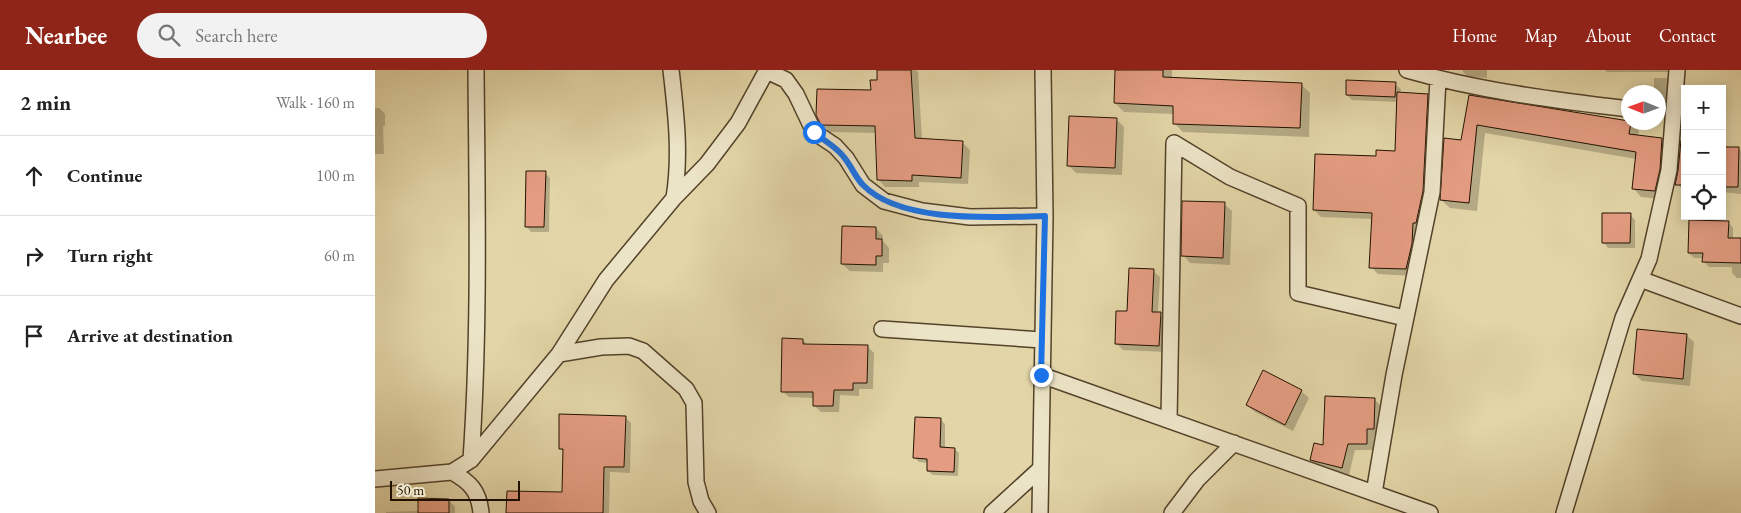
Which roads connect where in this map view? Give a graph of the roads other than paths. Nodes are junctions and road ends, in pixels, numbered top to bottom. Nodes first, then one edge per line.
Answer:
1 (475, 70) edge
2 (671, 70) edge
3 (767, 70) edge
4 (1043, 70) edge
5 (1407, 70) edge
6 (1677, 70) edge
7 (1438, 79) junction
8 (1621, 108) edge
9 (1666, 109) edge
10 (1666, 127) edge
11 (674, 198) junction
12 (1045, 216) junction
13 (1640, 279) junction
14 (1741, 316) edge
15 (1405, 318) junction
16 (882, 329) dead end
17 (1042, 340) junction
18 (559, 354) junction
19 (1041, 375) junction
20 (1169, 420) junction
21 (1234, 443) junction
22 (471, 460) junction
23 (1039, 470) junction
24 (452, 472) junction
25 (375, 479) edge
26 (1374, 493) junction
27 (481, 513) edge
28 (708, 513) edge
29 (992, 513) edge
30 (1040, 513) edge
31 (1172, 513) edge
32 (1430, 513) edge
33 (1564, 513) edge

1 - 22 street
2 - 11 street
3 - 11 street
3 - 12 street
4 - 12 street
5 - 7 street
6 - 9 street
7 - 8 street
7 - 15 street
10 - 13 street
11 - 18 street
12 - 17 street
13 - 14 street
13 - 33 street
15 - 20 street
15 - 26 street
16 - 17 street
17 - 19 street
18 - 22 street
18 - 28 street
19 - 20 street
19 - 23 street
20 - 21 street
21 - 26 street
21 - 31 street
22 - 24 street
23 - 29 street
23 - 30 street
24 - 25 street
24 - 27 street
26 - 32 street

